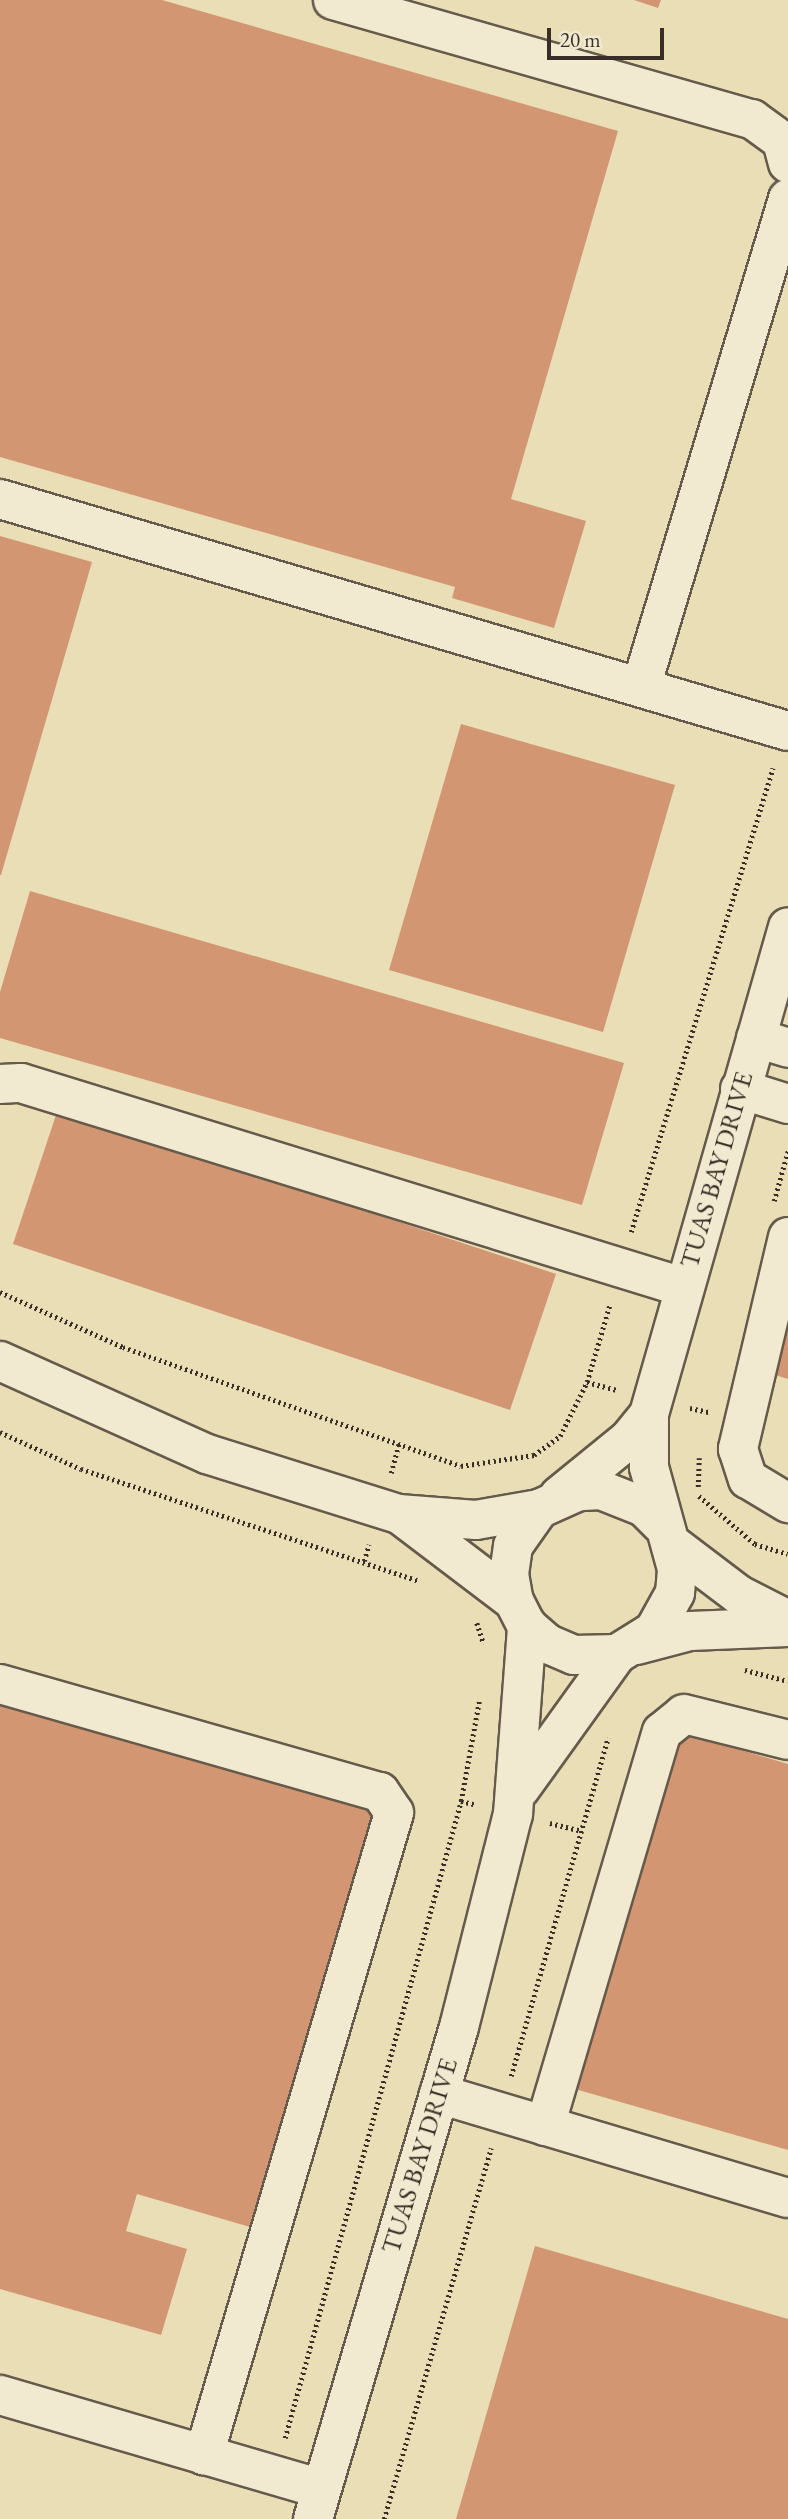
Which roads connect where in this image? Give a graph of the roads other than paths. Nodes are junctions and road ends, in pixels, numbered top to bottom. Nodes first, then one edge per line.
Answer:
1 (333, 0) edge
2 (788, 163) edge
3 (788, 199) edge
4 (0, 499) edge
5 (641, 687) junction
6 (788, 730) edge
7 (788, 927) edge
8 (772, 1043) edge
9 (0, 1084) edge
10 (740, 1089) junction
11 (788, 1104) edge
12 (788, 1237) edge
13 (683, 1287) junction
14 (0, 1361) edge
15 (649, 1413) junction
16 (788, 1503) edge
17 (548, 1504) junction
18 (399, 1514) junction
19 (667, 1535) junction
20 (521, 1613) junction
21 (788, 1620) edge
22 (788, 1627) edge
23 (627, 1649) junction
24 (0, 1684) edge
25 (788, 1740) edge
26 (519, 1790) junction
27 (439, 2094) junction
28 (545, 2126) junction
29 (788, 2198) edge
30 (0, 2395) edge
31 (204, 2455) junction
32 (317, 2504) edge

1 - 2 street
3 - 5 street
4 - 5 street
5 - 6 street
7 - 8 street, TUAS BAY DRIVE
8 - 10 street, TUAS BAY DRIVE
9 - 13 street
10 - 11 street
10 - 13 street, TUAS BAY DRIVE
12 - 16 street
13 - 15 street, TUAS BAY DRIVE
14 - 18 street
15 - 17 street, TUAS BAY DRIVE
15 - 19 street, TUAS BAY DRIVE
17 - 18 street
17 - 19 street
17 - 20 street
18 - 20 street
19 - 21 street
19 - 23 street
20 - 23 street
20 - 26 street, TUAS BAY DRIVE
22 - 23 street
23 - 26 street, TUAS BAY DRIVE
24 - 31 street
25 - 28 street
26 - 27 street, TUAS BAY DRIVE
27 - 28 street
27 - 32 street, TUAS BAY DRIVE
28 - 29 street
30 - 31 street
31 - 32 street

